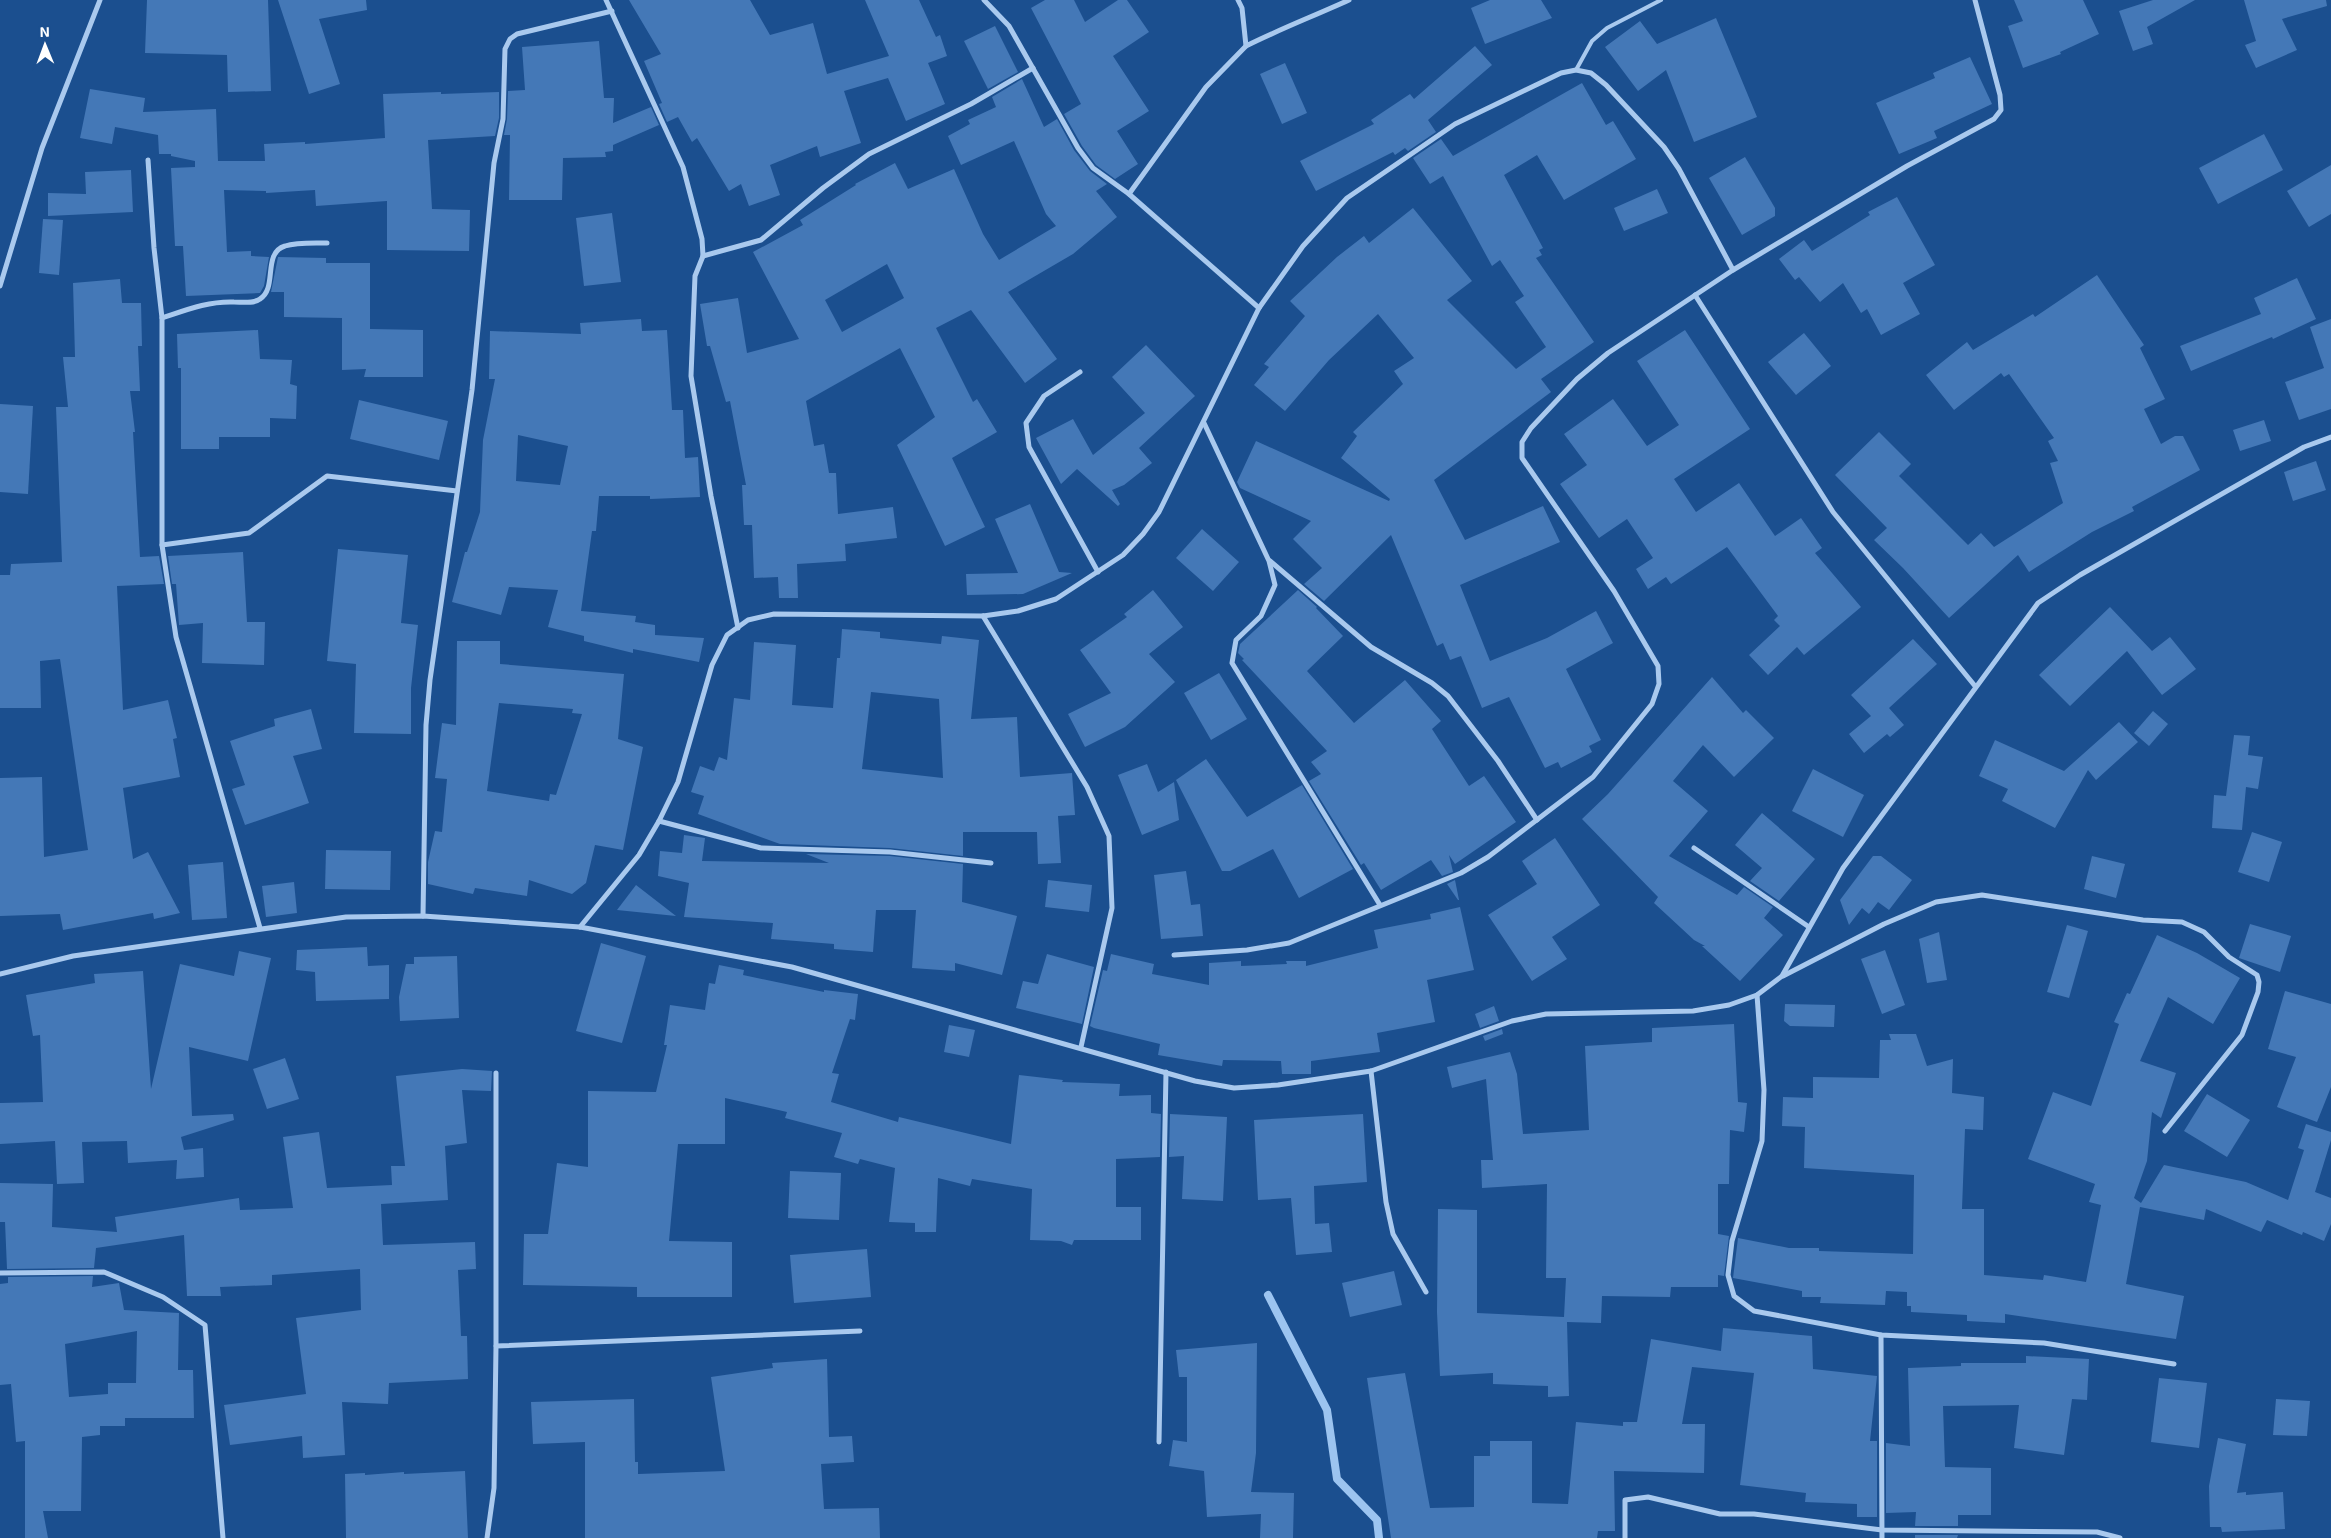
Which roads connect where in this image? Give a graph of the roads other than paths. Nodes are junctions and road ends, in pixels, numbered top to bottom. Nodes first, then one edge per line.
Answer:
1 (100, 0) edge
2 (606, 0) edge
3 (984, 0) edge
4 (1238, 0) edge
5 (1349, 0) edge
6 (1661, 0) edge
7 (1975, 0) edge
8 (612, 11) junction
9 (1246, 46) junction
10 (1033, 68) junction
11 (1576, 70) junction
12 (148, 160) dead end
13 (1129, 194) junction
14 (327, 243) dead end
15 (703, 256) junction
16 (1733, 270) junction
17 (0, 286) edge
18 (1695, 295) junction
19 (1259, 308) junction
20 (162, 318) junction
21 (1080, 372) dead end
22 (1204, 423) junction
23 (2331, 436) edge
24 (457, 492) junction
25 (162, 544) junction
26 (1269, 561) junction
27 (1098, 572) junction
28 (983, 616) junction
29 (738, 628) junction
30 (1975, 686) junction
31 (1538, 820) junction
32 (659, 821) junction
33 (1694, 848) dead end
34 (991, 863) dead end
35 (1380, 905) junction
36 (423, 916) junction
37 (580, 927) junction
38 (1809, 927) junction
39 (260, 928) junction
40 (1174, 955) dead end
41 (0, 974) edge
42 (1782, 976) junction
43 (1757, 995) junction
44 (1081, 1047) junction
45 (1371, 1071) junction
46 (1166, 1072) junction
47 (496, 1073) dead end
48 (2165, 1131) dead end
49 (0, 1273) edge
50 (1426, 1292) dead end
51 (860, 1331) dead end
52 (1881, 1334) junction
53 (496, 1346) junction
54 (2174, 1364) dead end
55 (1159, 1442) dead end
56 (1882, 1530) junction
57 (223, 1538) edge
58 (488, 1538) edge
59 (1625, 1538) edge
60 (1882, 1538) edge
61 (2120, 1538) edge

1 - 17 street
2 - 8 street
3 - 10 street
4 - 9 street
5 - 9 street
6 - 11 lane
7 - 16 street
8 - 15 street
8 - 24 street
9 - 13 street
10 - 13 street
10 - 15 street
11 - 16 street
11 - 19 street
12 - 20 street
13 - 19 street
14 - 20 street
15 - 29 street
16 - 18 street
18 - 30 street
18 - 31 street
19 - 22 street
20 - 25 street
21 - 27 street
22 - 26 street
22 - 27 street
23 - 30 street
24 - 25 street
24 - 36 street
25 - 39 street
26 - 31 street
26 - 35 street
27 - 28 street
28 - 29 street
28 - 44 street
29 - 32 street
30 - 38 street
31 - 35 street
32 - 34 street
32 - 37 street
33 - 38 street
35 - 40 street
36 - 37 street
36 - 39 street
37 - 44 street
38 - 42 street
39 - 41 street
42 - 43 street
42 - 48 street
43 - 45 street
43 - 52 street
44 - 46 street
45 - 46 street
45 - 50 street
46 - 55 street
47 - 53 street
49 - 57 street
51 - 53 street
52 - 54 street
52 - 56 street
53 - 58 street
56 - 59 street
56 - 60 street
56 - 61 street

